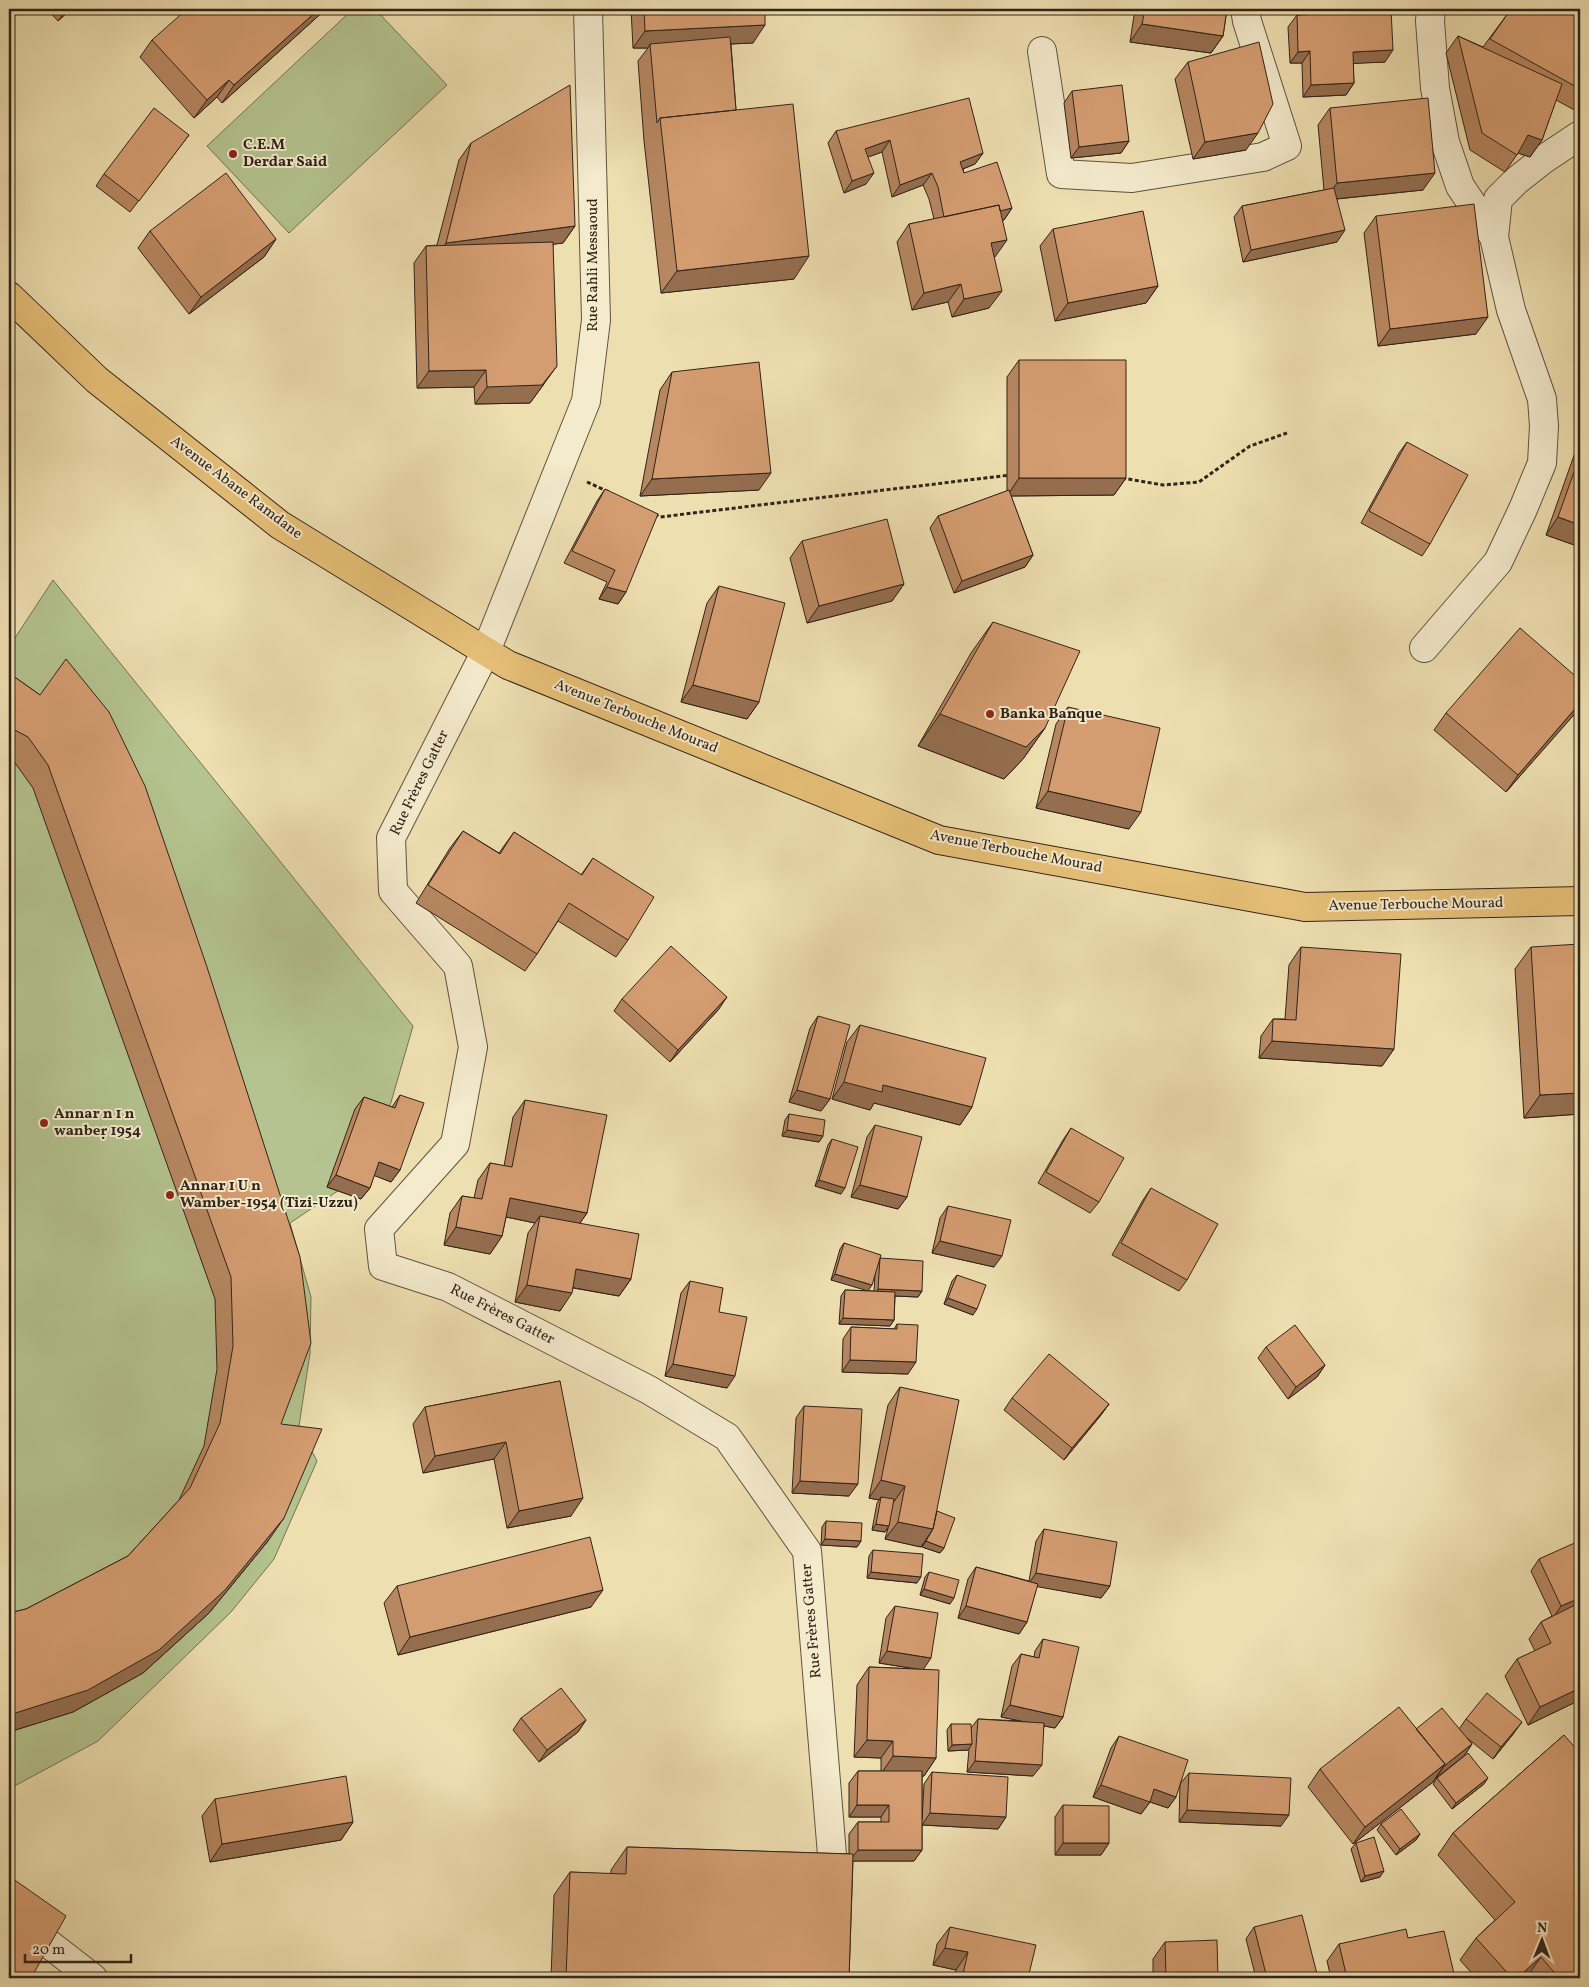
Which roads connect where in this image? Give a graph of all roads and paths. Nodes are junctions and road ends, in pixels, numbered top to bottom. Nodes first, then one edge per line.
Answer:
1 (588, 9) edge
2 (1245, 9) edge
3 (1431, 9) edge
4 (1042, 51) dead end
5 (1580, 135) edge
6 (1494, 237) junction
7 (9, 296) edge
8 (1288, 433) dead end
9 (560, 468) junction
10 (1012, 475) dead end
11 (1121, 478) edge
12 (610, 493) edge
13 (651, 513) edge
14 (1424, 648) dead end
15 (486, 651) junction
16 (1580, 901) edge
17 (9, 1913) edge
18 (837, 1919) edge
19 (93, 1978) edge

1 - 9 street, Rue Rahli Messaoud
2 - 4 street
3 - 6 street
5 - 6 street
6 - 14 street
7 - 15 main road, Avenue Abane Ramdane
8 - 11 path
9 - 12 path
9 - 15 street, Rue Rahli Messaoud
10 - 13 path
15 - 16 main road, Avenue Terbouche Mourad
15 - 18 street, Rue Frères Gatter
17 - 19 street

